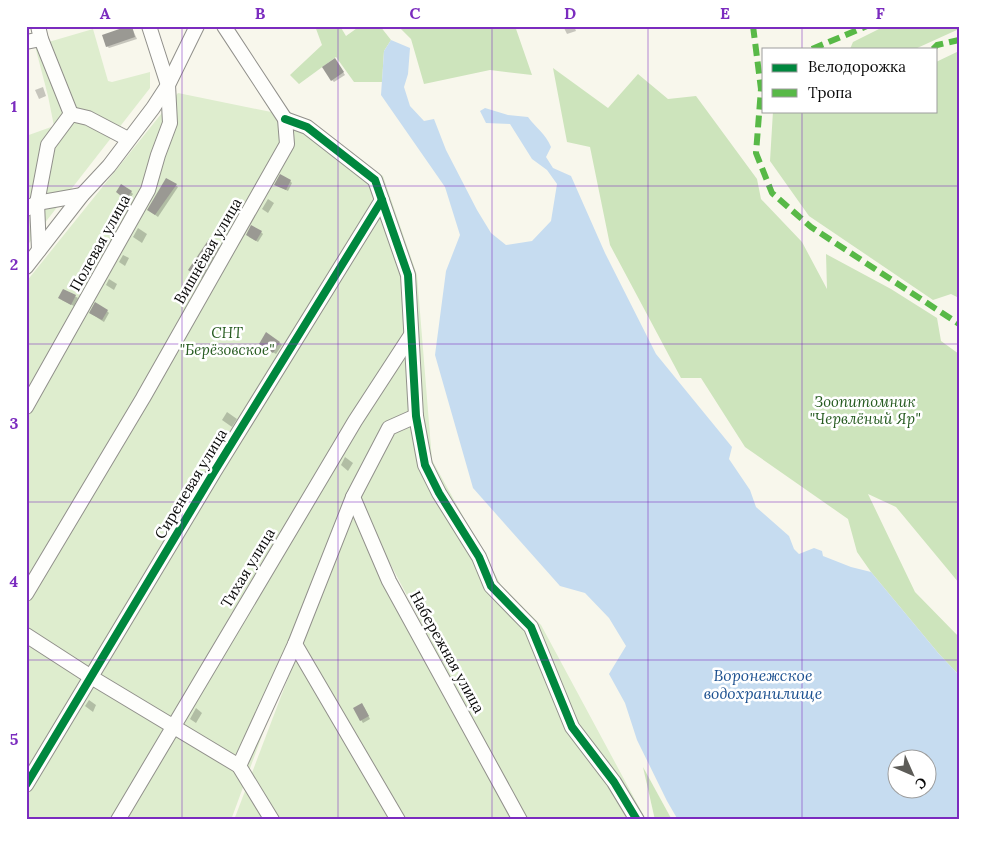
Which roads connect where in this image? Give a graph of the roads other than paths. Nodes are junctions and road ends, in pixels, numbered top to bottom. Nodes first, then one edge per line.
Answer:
1 (149, 26) edge
2 (197, 26) edge
3 (224, 26) edge
4 (39, 33) edge
5 (26, 42) edge
6 (168, 85) junction
7 (71, 114) junction
8 (285, 119) junction
9 (128, 139) junction
10 (82, 195) junction
11 (382, 200) junction
12 (32, 206) edge
13 (39, 250) junction
14 (26, 266) edge
15 (411, 335) junction
16 (26, 407) edge
17 (416, 416) junction
18 (353, 497) junction
19 (26, 594) edge
20 (26, 635) edge
21 (295, 644) junction
22 (91, 677) junction
23 (173, 726) junction
24 (239, 766) junction
25 (26, 785) edge
26 (118, 820) edge
27 (272, 820) edge
28 (398, 820) edge
29 (520, 820) edge
30 (637, 820) edge

1 - 6 street
2 - 6 street
3 - 8 street
4 - 5 street
4 - 7 street
6 - 9 street
6 - 16 street, Полевая улица
7 - 9 street
7 - 12 street
8 - 11 street
8 - 19 street, Вишнёвая улица
9 - 10 street
10 - 12 street
10 - 13 street
11 - 15 street
11 - 22 street, Сиреневая улица
12 - 13 street
13 - 14 street
15 - 17 street
15 - 23 street, Тихая улица
17 - 18 street
17 - 30 street
18 - 21 street
18 - 29 street, Набережная улица
20 - 22 street
21 - 24 street
21 - 28 street
22 - 23 street
22 - 25 street, Сиреневая улица
23 - 24 street
23 - 26 street, Тихая улица
24 - 27 street

